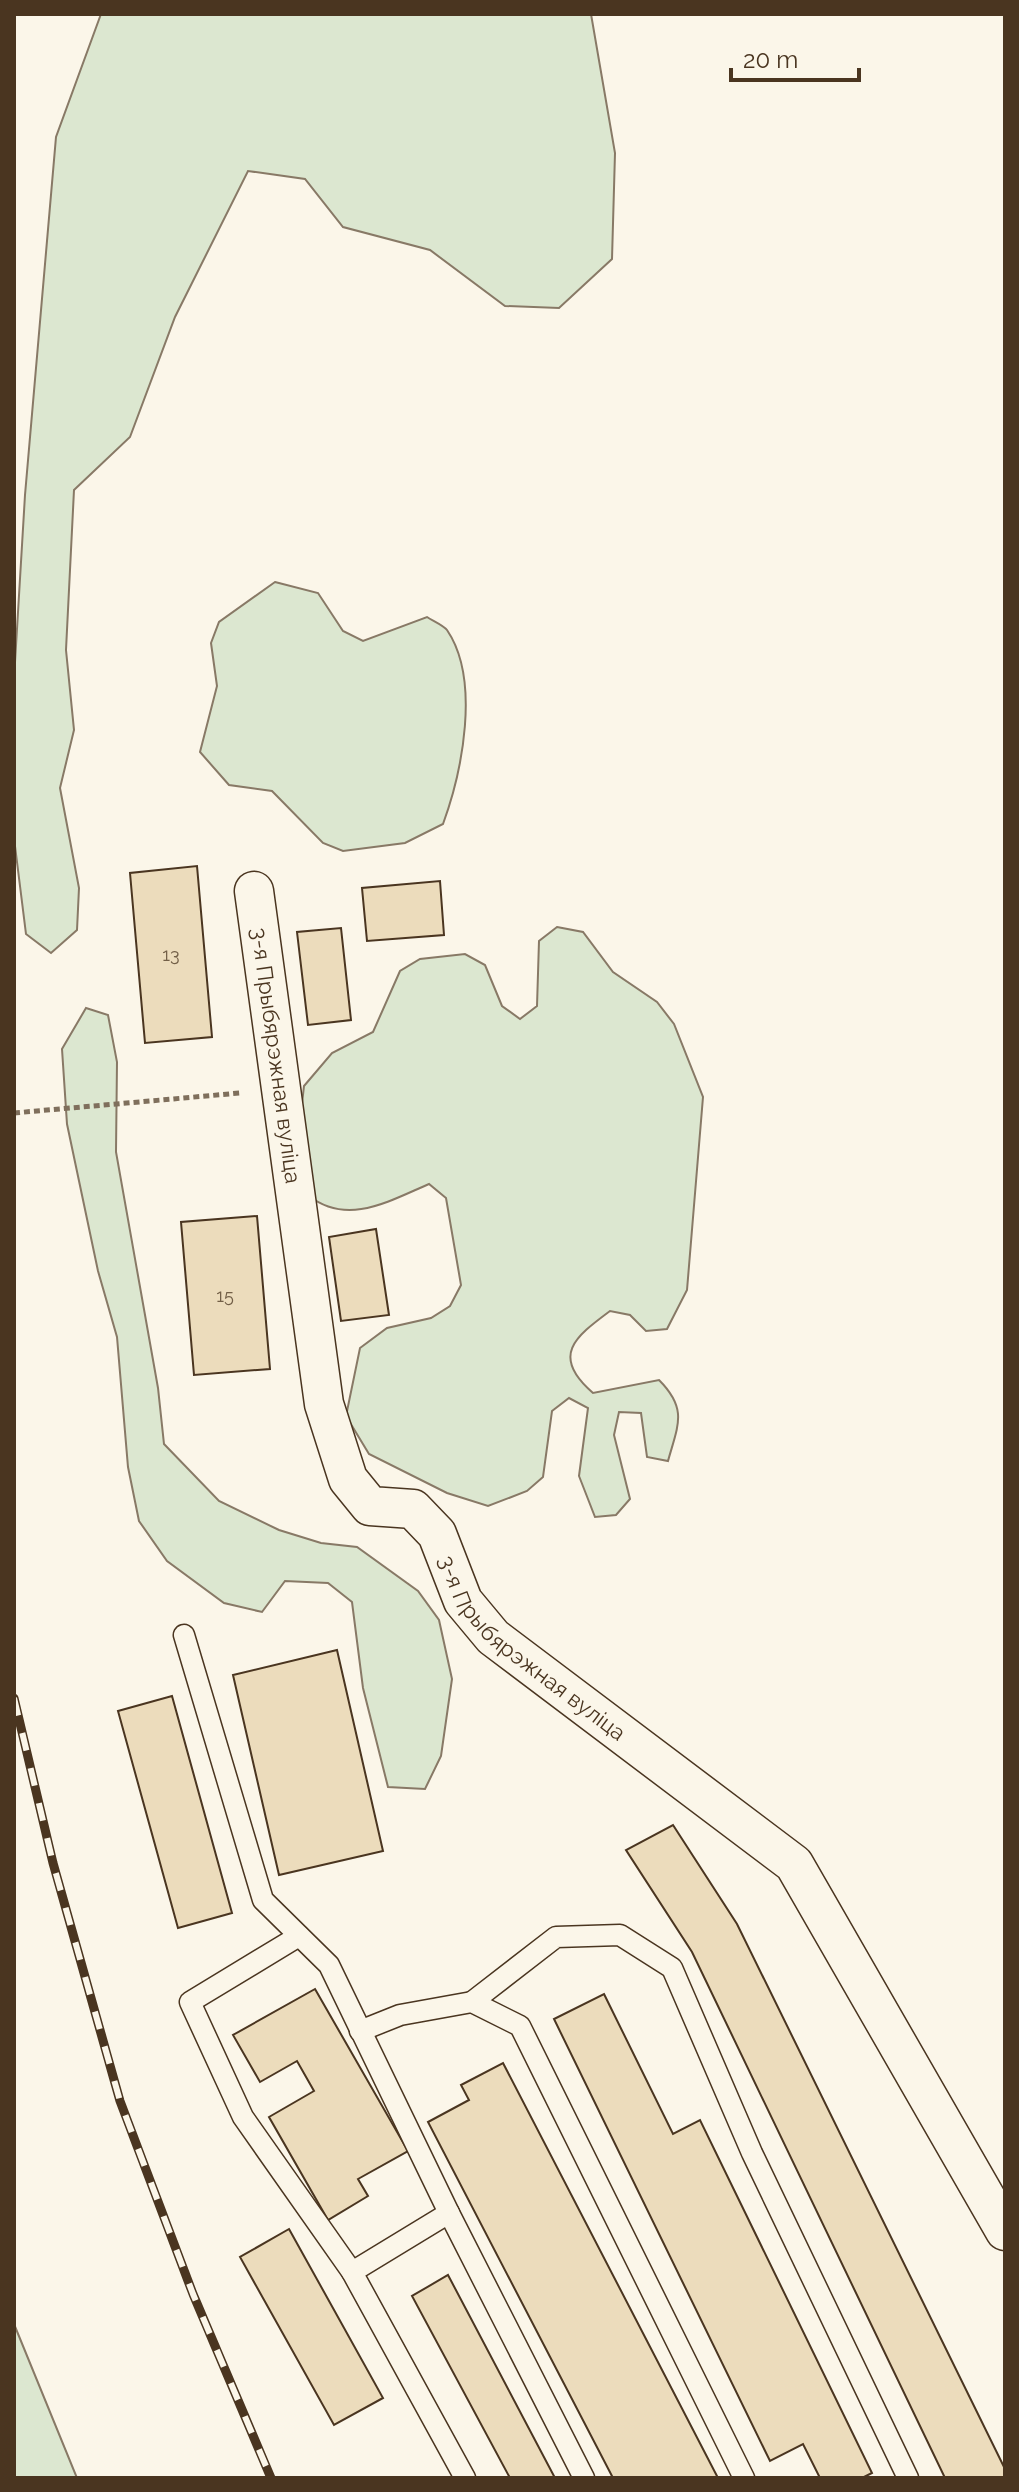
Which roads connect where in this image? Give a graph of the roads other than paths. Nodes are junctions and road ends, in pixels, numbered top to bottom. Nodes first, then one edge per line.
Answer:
1 (254, 891) dead end
2 (184, 1635) dead end
3 (299, 1936) junction
4 (472, 2002) junction
5 (360, 2031) junction
6 (449, 2213) junction
7 (1005, 2231) edge
8 (352, 2272) junction
9 (465, 2478) edge
10 (584, 2478) edge
11 (744, 2478) edge
12 (908, 2478) edge

1 - 7 street, 3-я Прыбярэжная вуліца
2 - 3 lane
3 - 5 lane
3 - 8 lane
4 - 5 lane
4 - 11 lane
4 - 12 lane
5 - 6 lane
6 - 8 lane
6 - 10 lane
8 - 9 lane

